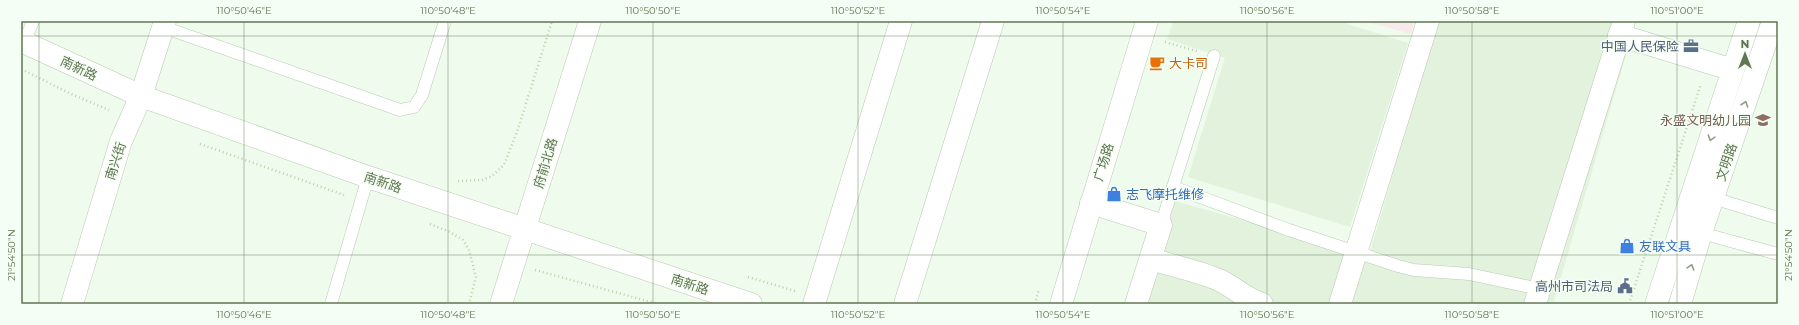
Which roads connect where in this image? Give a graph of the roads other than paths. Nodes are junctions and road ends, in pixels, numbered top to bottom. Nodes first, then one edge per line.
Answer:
1 (33, 21) edge
2 (445, 21) edge
3 (590, 21) edge
4 (901, 21) edge
5 (993, 21) edge
6 (1428, 21) edge
7 (1749, 21) edge
8 (1773, 21) edge
9 (164, 24) edge
10 (1145, 28) edge
11 (1621, 28) edge
12 (22, 42) edge
13 (1214, 56) road end
14 (1733, 70) junction
15 (140, 96) junction
16 (368, 177) junction
17 (1173, 187) junction
18 (1714, 198) junction
19 (1091, 203) junction
20 (1778, 218) edge
21 (1161, 225) junction
22 (525, 229) junction
23 (1701, 233) junction
24 (1357, 252) junction
25 (1778, 254) edge
26 (1151, 259) junction
27 (1538, 297) edge
28 (727, 300) edge
29 (72, 304) edge
30 (331, 304) edge
31 (501, 304) edge
32 (751, 304) edge
33 (814, 304) edge
34 (904, 304) edge
35 (1061, 304) edge
36 (1136, 304) edge
37 (1262, 304) edge
38 (1340, 304) edge
39 (1656, 304) edge
40 (1680, 304) edge

1 - 12 lane
2 - 9 lane
3 - 22 street, 府前北路
4 - 33 street
5 - 34 street
6 - 24 street
7 - 14 street, 文明路
18 -> 8 street, 文明路
9 - 15 street, 南兴街
10 - 19 street, 广场路
11 - 14 street
11 - 27 street
12 - 15 street, 南新路
13 - 17 lane
14 -> 39 street, 文明路
15 - 16 street, 南新路
15 - 29 street, 南兴街
16 - 22 street, 南新路
16 - 30 lane
17 - 21 lane
17 - 24 lane
18 - 20 lane
18 - 23 street, 文明路
19 - 21 street
19 - 35 street, 广场路
21 - 26 street
22 - 28 street, 南新路
22 - 31 street, 府前北路
23 - 25 lane
40 -> 23 street, 文明路
24 - 27 lane
24 - 38 street
26 - 36 street
26 - 37 street
28 - 32 street, 南新路

